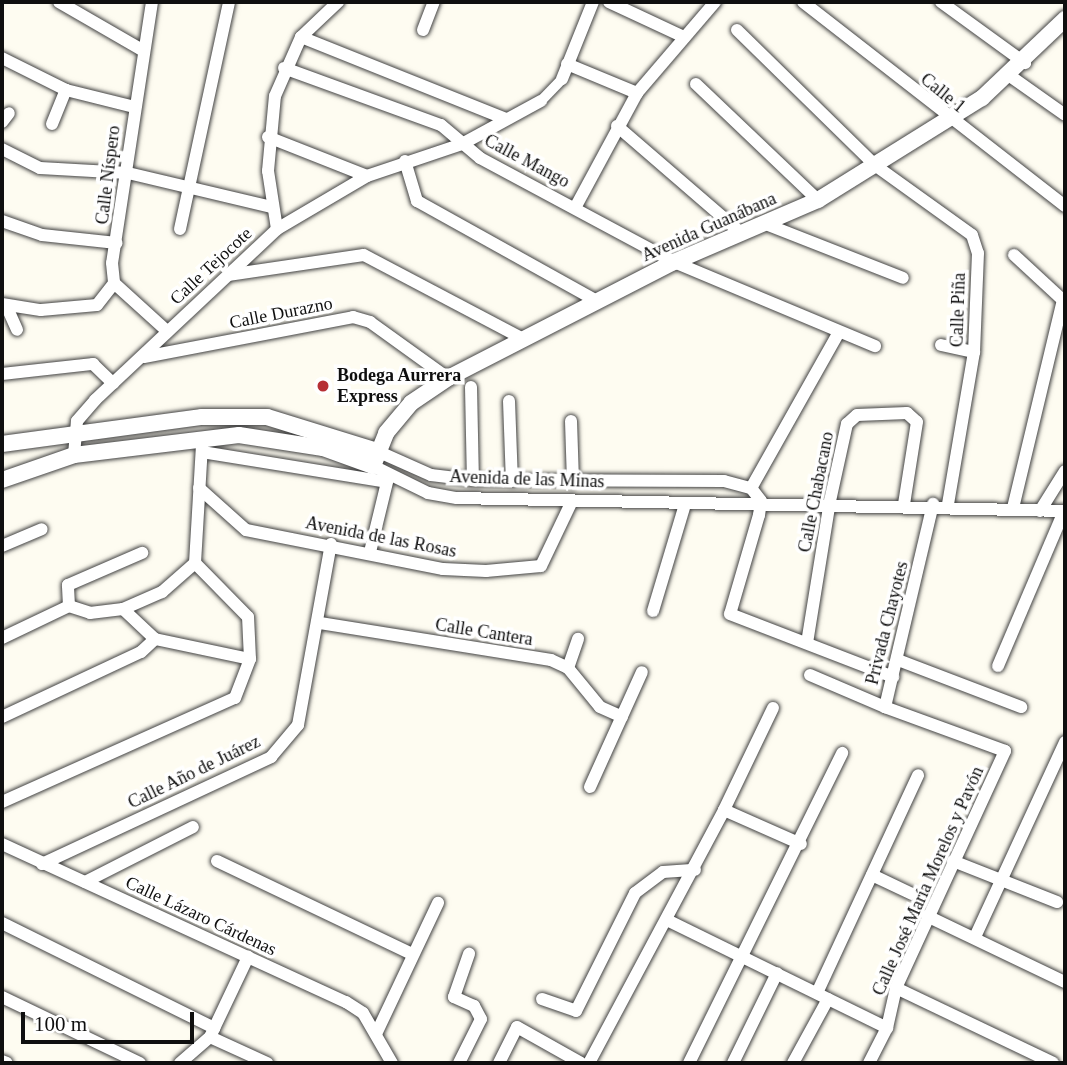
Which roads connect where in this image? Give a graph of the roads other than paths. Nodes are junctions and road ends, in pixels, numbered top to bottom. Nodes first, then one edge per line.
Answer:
1 (59, 2) edge
2 (152, 2) edge
3 (229, 2) edge
4 (338, 2) edge
5 (435, 2) edge
6 (593, 2) edge
7 (610, 2) edge
8 (715, 2) edge
9 (803, 2) edge
10 (941, 2) edge
11 (1064, 23) edge
12 (423, 30) dead end
13 (737, 30) dead end
14 (301, 37) junction
15 (684, 37) junction
16 (142, 50) junction
17 (2, 58) edge
18 (1025, 63) junction
19 (567, 64) junction
20 (284, 68) junction
21 (1010, 76) junction
22 (562, 79) joint
23 (696, 84) dead end
24 (66, 90) junction
25 (637, 93) junction
26 (541, 101) joint
27 (134, 107) junction
28 (1065, 115) edge
29 (506, 119) junction
30 (947, 120) junction
31 (52, 124) dead end
32 (617, 126) junction
33 (268, 137) junction
34 (461, 144) junction
35 (2, 149) edge
36 (405, 161) junction
37 (876, 166) junction
38 (128, 173) junction
39 (367, 176) junction
40 (189, 188) junction
41 (818, 200) junction
42 (576, 206) junction
43 (1065, 206) edge
44 (272, 207) junction
45 (2, 221) edge
46 (763, 223) junction
47 (180, 229) dead end
48 (277, 229) junction
49 (741, 233) junction
50 (117, 243) junction
51 (1014, 255) dead end
52 (674, 262) junction
53 (228, 275) junction
54 (902, 278) dead end
55 (114, 283) junction
56 (597, 300) junction
57 (1064, 301) edge
58 (4, 305) edge
59 (17, 330) dead end
60 (167, 331) junction
61 (839, 332) junction
62 (523, 339) junction
63 (942, 345) dead end
64 (875, 346) dead end
65 (974, 352) junction
66 (144, 357) junction
67 (2, 374) edge
68 (449, 378) junction
69 (113, 383) junction
70 (471, 387) dead end
71 (509, 401) dead end
72 (571, 421) dead end
73 (71, 437) junction
74 (2, 444) edge
75 (202, 445) junction
76 (74, 455) junction
77 (375, 459) junction
78 (1065, 471) edge
79 (388, 477) junction
80 (2, 480) edge
81 (473, 480) junction
82 (512, 481) junction
83 (573, 482) junction
84 (199, 488) junction
85 (751, 488) junction
86 (572, 501) junction
87 (761, 501) junction
88 (830, 501) junction
89 (933, 503) junction
90 (685, 504) junction
91 (904, 504) junction
92 (948, 504) junction
93 (1013, 508) junction
94 (1040, 511) junction
95 (1065, 511) edge
96 (43, 529) dead end
97 (331, 544) junction
98 (2, 546) edge
99 (370, 552) junction
100 (142, 553) dead end
101 (195, 563) junction
102 (69, 606) junction
103 (123, 609) junction
104 (653, 611) dead end
105 (320, 623) junction
106 (2, 638) edge
107 (155, 639) junction
108 (578, 639) dead end
109 (807, 643) junction
110 (250, 659) junction
111 (898, 660) junction
112 (998, 666) dead end
113 (568, 668) junction
114 (642, 672) dead end
115 (810, 675) dead end
116 (893, 677) junction
117 (885, 707) junction
118 (1021, 707) dead end
119 (773, 708) dead end
120 (2, 717) edge
121 (622, 717) junction
122 (1065, 742) edge
123 (1005, 751) joint
124 (842, 753) dead end
125 (918, 775) dead end
126 (590, 786) dead end
127 (2, 802) edge
128 (724, 810) junction
129 (193, 827) dead end
130 (2, 844) edge
131 (801, 844) junction
132 (218, 861) dead end
133 (953, 861) junction
134 (42, 864) junction
135 (695, 870) junction
136 (872, 875) junction
137 (1000, 881) junction
138 (85, 882) junction
139 (912, 894) dead end
140 (1057, 902) dead end
141 (438, 903) dead end
142 (928, 916) junction
143 (669, 922) junction
144 (2, 923) edge
145 (975, 937) junction
146 (412, 954) junction
147 (469, 954) dead end
148 (248, 957) junction
149 (746, 958) junction
150 (777, 973) junction
151 (1065, 982) edge
152 (896, 988) junction
153 (822, 996) junction
154 (2, 997) edge
155 (542, 999) dead end
156 (887, 1028) junction
157 (212, 1032) junction
158 (377, 1032) junction
159 (2, 1061) edge
160 (7, 1063) edge
161 (140, 1063) edge
162 (180, 1063) edge
163 (267, 1063) edge
164 (392, 1063) edge
165 (459, 1063) edge
166 (499, 1063) edge
167 (581, 1063) edge
168 (589, 1063) edge
169 (689, 1063) edge
170 (733, 1063) edge
171 (793, 1063) edge
172 (869, 1063) edge
173 (1053, 1063) edge

1 - 16 street
2 - 16 street, Calle Níspero
3 - 40 street
4 - 14 street, Calle Tejocote
5 - 12 street
6 - 19 street
7 - 15 street
8 - 15 street
9 - 30 street, Calle 1
10 - 18 street
11 - 18 street, Avenida Guanábana
13 - 37 street, Calle Piña
14 - 20 street, Calle Tejocote
14 - 29 street
15 - 25 street
16 - 27 street, Calle Níspero
17 - 24 street
18 - 21 street, Avenida Guanábana
19 - 22 street
19 - 25 street
20 - 33 street, Calle Tejocote
20 - 34 street, Calle Mango
21 - 28 street
21 - 30 street, Avenida Guanábana
22 - 26 street
23 - 41 street
24 - 27 street
24 - 31 street
25 - 32 street
26 - 29 street
27 - 38 street, Calle Níspero
29 - 34 street
30 - 37 street, Avenida Guanábana
30 - 43 street, Calle 1
32 - 42 street
32 - 49 street
33 - 39 street
33 - 44 street, Calle Tejocote
34 - 36 street
34 - 42 street, Calle Mango
35 - 38 street
36 - 39 street
36 - 56 street
37 - 41 street, Avenida Guanábana
37 - 65 street, Calle Piña
38 - 40 street
38 - 50 street, Calle Níspero
39 - 48 street
40 - 44 street
40 - 47 street
41 - 46 street, Avenida Guanábana
42 - 52 street, Calle Mango
44 - 48 street, Calle Tejocote
45 - 50 street
46 - 49 street, Avenida Guanábana
46 - 54 street
48 - 53 street, Calle Tejocote
49 - 52 street, Avenida Guanábana
50 - 55 street, Calle Níspero
51 - 57 street
52 - 56 street, Avenida Guanábana
52 - 61 street, Calle Mango
53 - 60 street, Calle Tejocote
53 - 62 street
55 - 58 street
55 - 60 street
56 - 62 street, Avenida Guanábana
57 - 93 street
58 - 59 street
60 - 66 street, Calle Tejocote
61 - 64 street, Calle Mango
61 - 85 street
62 - 68 street, Avenida Guanábana
63 - 65 street
65 - 92 street, Calle Piña
66 - 68 street, Calle Durazno
66 - 69 street, Calle Tejocote
67 - 69 street
68 - 77 street, Avenida Guanábana
69 - 73 street, Calle Tejocote
70 - 81 street
71 - 82 street
72 - 83 street
73 - 74 street, Avenida de las Minas
73 - 76 street
73 - 77 street, Avenida de las Minas
75 - 76 street, Avenida de las Minas
75 - 77 street, Avenida de las Minas
75 - 79 street
75 - 84 street
76 - 80 street, Avenida de las Minas
77 - 79 street, Avenida de las Minas
77 - 81 street, Avenida de las Minas
78 - 94 street
79 - 86 street, Avenida de las Minas
79 - 99 street
81 - 82 street, Avenida de las Minas
82 - 83 street, Avenida de las Minas
83 - 85 street, Avenida de las Minas
84 - 97 street, Avenida de las Rosas
84 - 101 street
85 - 87 street
86 - 90 street, Avenida de las Minas
86 - 99 street, Avenida de las Rosas
87 - 88 street, Avenida de las Minas
87 - 90 street, Avenida de las Minas
87 - 109 street
88 - 91 street, Avenida de las Minas
88 - 91 street, Calle Chabacano
88 - 109 street, Calle Chabacano
89 - 91 street, Avenida de las Minas
89 - 92 street, Avenida de las Minas
89 - 111 street, Privada Chayotes
90 - 104 street
92 - 93 street, Avenida de las Minas
93 - 94 street, Avenida de las Minas
94 - 95 street, Avenida de las Minas
95 - 112 street
96 - 98 street
97 - 99 street, Avenida de las Rosas
97 - 105 street, Calle Año de Juárez
100 - 102 street
101 - 103 street
101 - 110 street
102 - 103 street
102 - 106 street
103 - 107 street
105 - 113 street, Calle Cantera
105 - 134 street, Calle Año de Juárez
107 - 110 street
107 - 120 street
108 - 113 street
109 - 116 street
110 - 127 street
111 - 116 street, Privada Chayotes
111 - 118 street
113 - 121 street
114 - 121 street
115 - 117 street
116 - 117 street, Privada Chayotes
117 - 123 street, Privada Chayotes
119 - 128 street
121 - 126 street
122 - 137 street
123 - 133 street, Calle José María Morelos y Pavón
124 - 131 street
125 - 136 street
128 - 131 street
128 - 135 street
129 - 138 street
130 - 134 street, Calle Lázaro Cárdenas
131 - 149 street
132 - 146 street
133 - 137 street
133 - 142 street, Calle José María Morelos y Pavón
134 - 138 street, Calle Lázaro Cárdenas
135 - 143 street
135 - 155 street
136 - 139 street
136 - 153 street
137 - 140 street
137 - 145 street
138 - 148 street, Calle Lázaro Cárdenas
141 - 146 street
142 - 145 street
142 - 152 street, Calle José María Morelos y Pavón
143 - 149 street
143 - 168 street
144 - 157 street
145 - 151 street
146 - 158 street
147 - 165 street
148 - 157 street
148 - 158 street, Calle Lázaro Cárdenas
149 - 150 street
149 - 169 street
150 - 153 street
150 - 170 street
152 - 156 street, Calle José María Morelos y Pavón
152 - 173 street
153 - 156 street
153 - 171 street
154 - 161 street
156 - 172 street, Calle José María Morelos y Pavón
157 - 162 street
157 - 163 street
158 - 164 street
159 - 160 street
166 - 167 street

